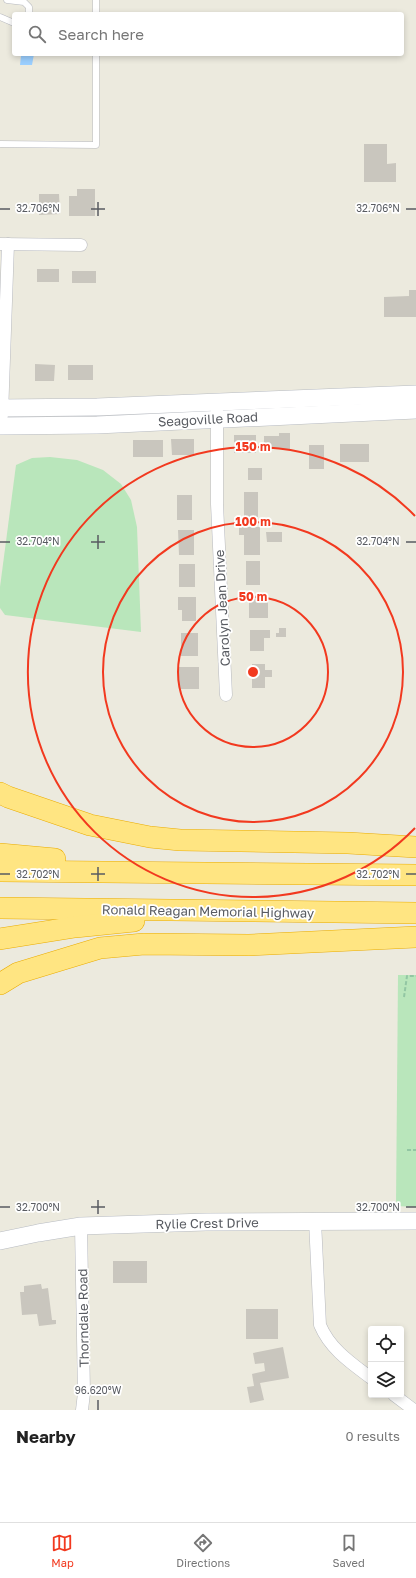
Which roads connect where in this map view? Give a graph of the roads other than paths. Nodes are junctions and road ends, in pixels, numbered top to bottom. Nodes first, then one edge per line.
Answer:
1 (7, 0) edge
2 (96, 0) edge
3 (29, 12) edge
4 (96, 12) edge
5 (0, 17) edge
6 (12, 22) edge
7 (96, 56) edge
8 (0, 144) edge
9 (4, 244) edge
10 (81, 245) dead end
11 (416, 394) edge
12 (1, 408) edge
13 (217, 410) junction
14 (416, 410) edge
15 (1, 426) edge
16 (226, 695) dead end
17 (0, 793) edge
18 (416, 847) edge
19 (0, 854) edge
20 (0, 871) edge
21 (293, 874) junction
22 (416, 875) edge
23 (0, 908) edge
24 (393, 913) junction
25 (416, 913) edge
26 (416, 938) edge
27 (0, 939) edge
28 (0, 984) edge
29 (315, 1221) junction
30 (416, 1221) edge
31 (81, 1226) junction
32 (0, 1241) edge
33 (368, 1376) edge
34 (398, 1398) edge
35 (82, 1410) edge
36 (414, 1410) edge

1 - 3 lane
2 - 4 lane
5 - 6 lane
7 - 8 lane
9 - 10 street
9 - 12 street
11 - 13 main road, Seagoville Road
12 - 13 main road, Seagoville Road
12 - 15 street
13 - 14 main road, Seagoville Road
13 - 15 main road, Seagoville Road
13 - 16 street, Carolyn Jean Drive
17 - 18 highway
19 - 21 highway
20 - 21 highway
21 - 22 highway
23 - 24 highway, Ronald Reagan Memorial Highway
24 - 25 highway, Ronald Reagan Memorial Highway
24 - 27 highway
26 - 28 highway
29 - 30 main road, Rylie Crest Drive
29 - 31 main road, Rylie Crest Drive
29 - 33 street
31 - 32 main road, Rylie Crest Drive
31 - 35 street, Thorndale Road
34 - 36 street

